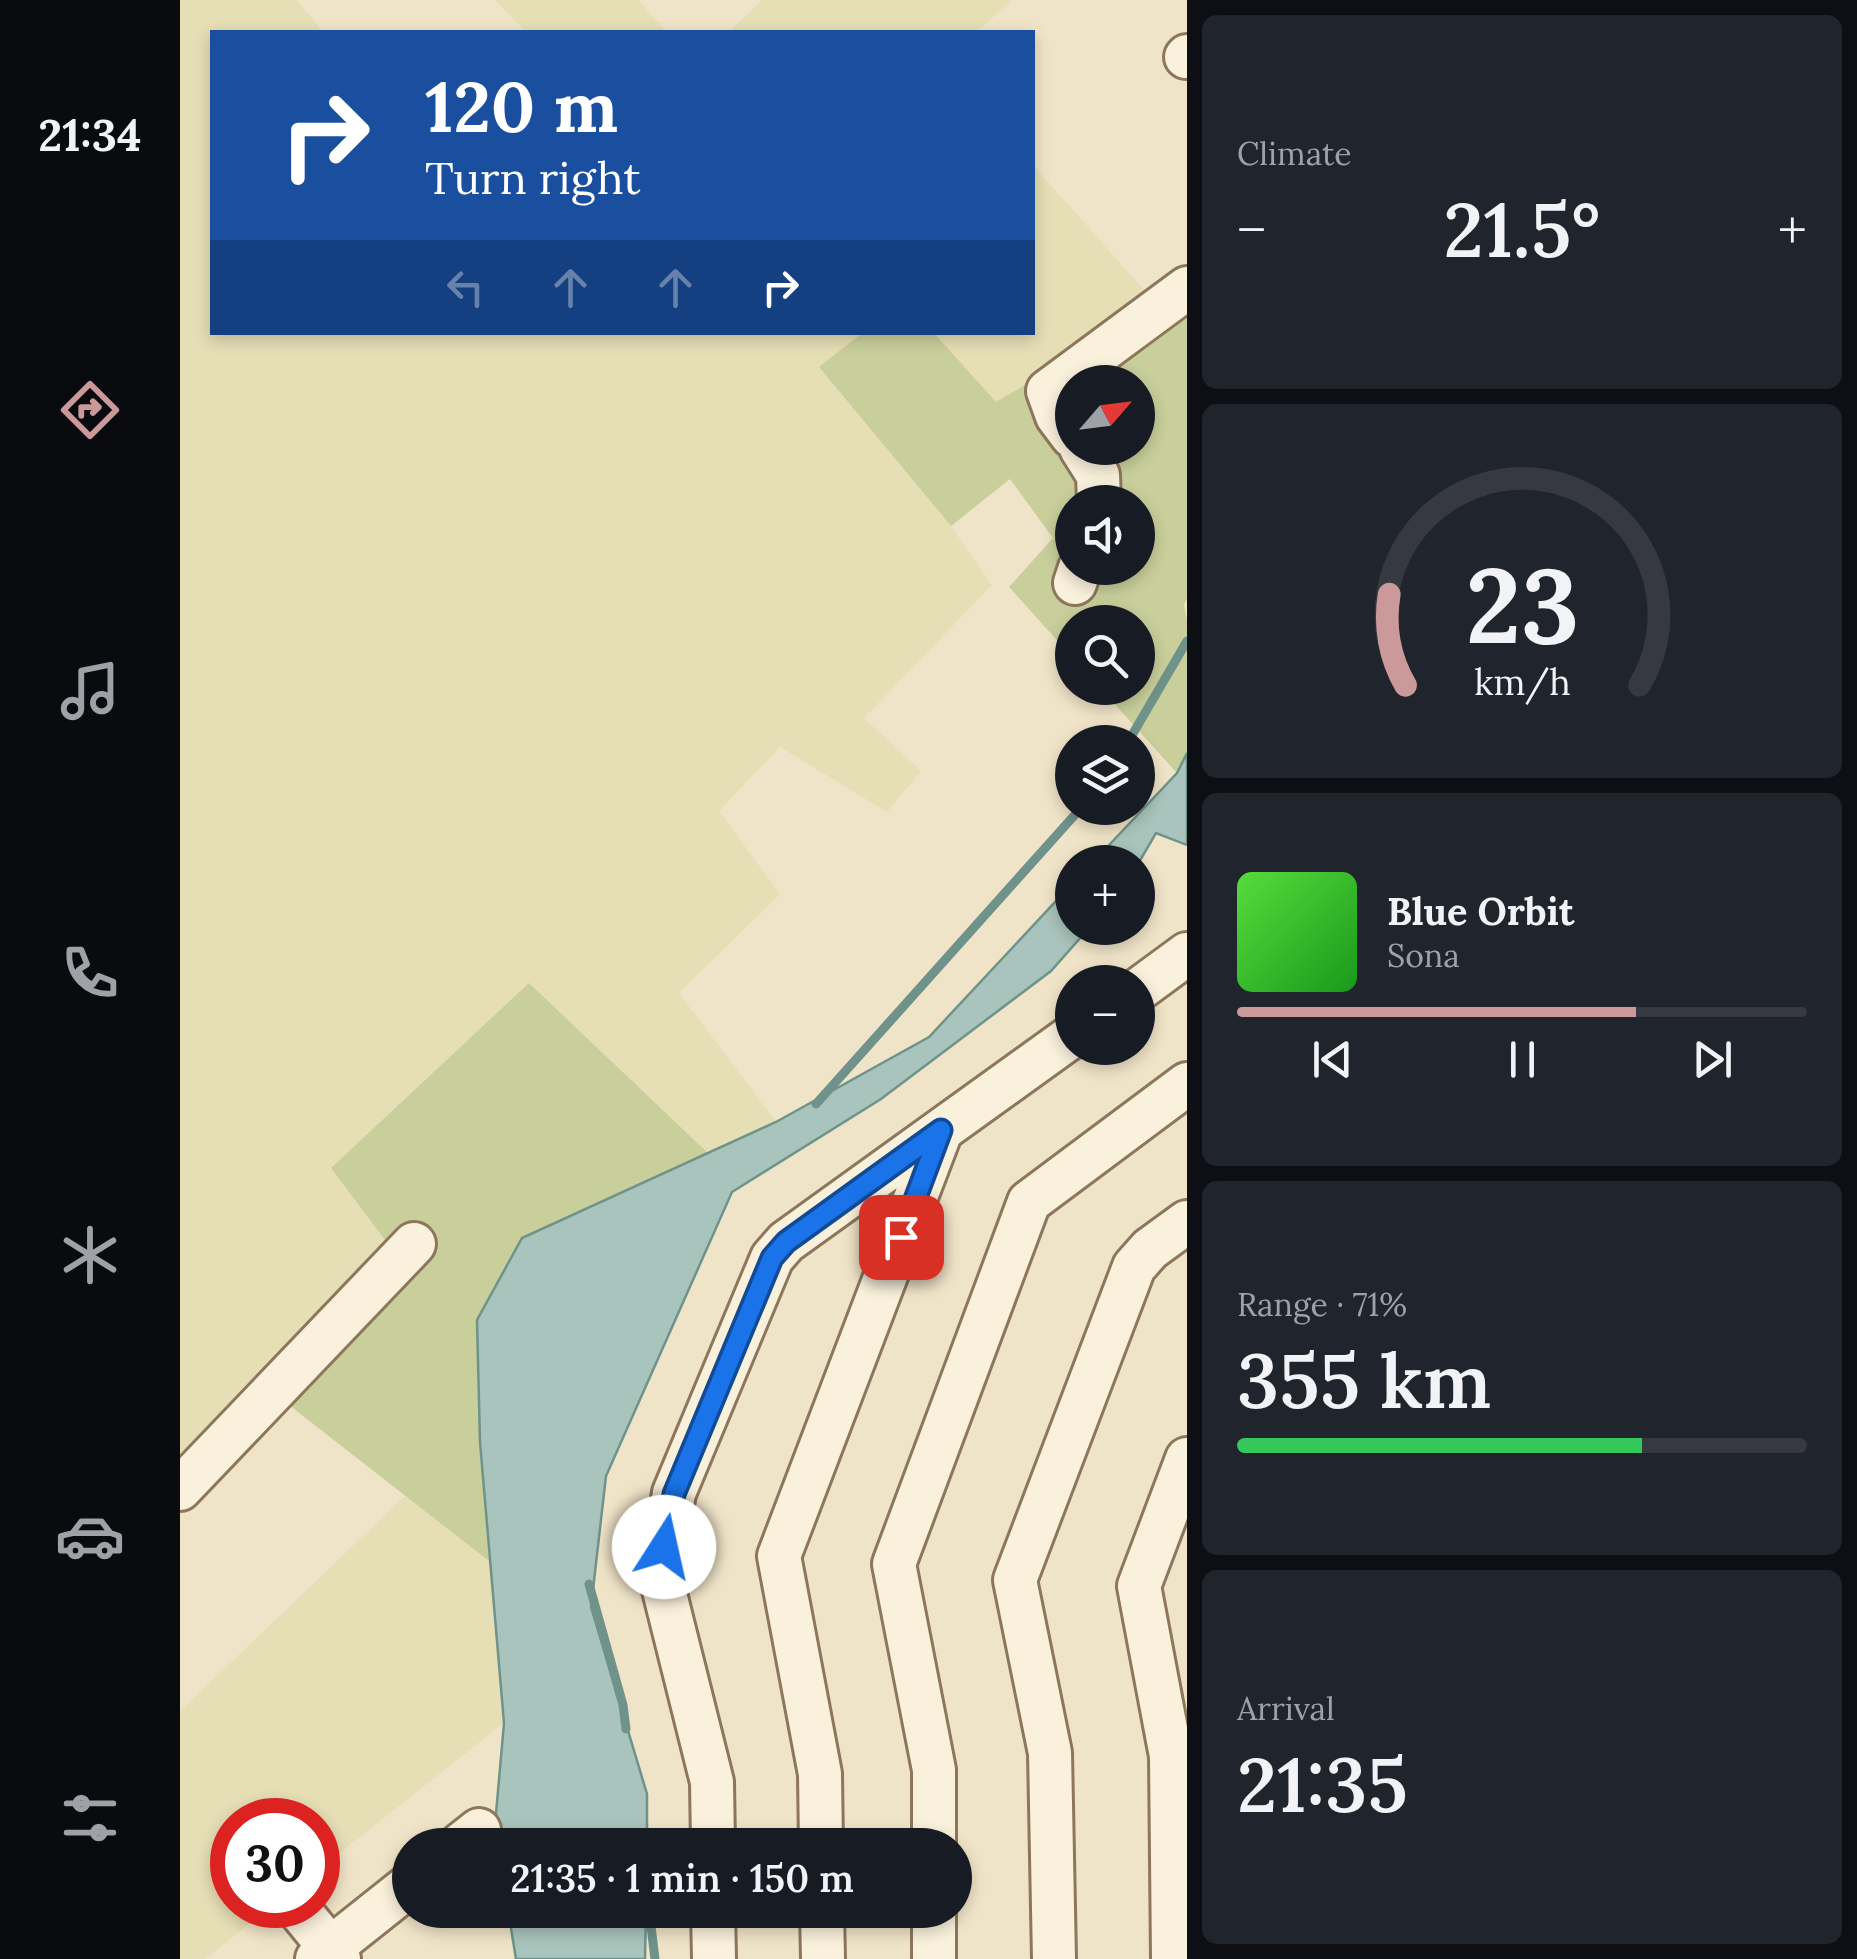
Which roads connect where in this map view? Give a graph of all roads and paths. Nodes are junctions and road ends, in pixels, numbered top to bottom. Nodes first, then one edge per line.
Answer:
1 (1187, 288) edge
2 (1079, 365) edge
3 (1055, 385) edge
4 (1055, 410) edge
5 (1187, 954) edge
6 (1155, 978) edge
7 (1055, 1048) edge
8 (1187, 1084) edge
9 (941, 1130) junction
10 (1187, 1222) edge
11 (414, 1244) dead end
12 (1187, 1459) edge
13 (180, 1489) edge
14 (713, 1828) edge
15 (821, 1828) edge
16 (934, 1828) edge
17 (392, 1901) edge
18 (311, 1928) edge
19 (714, 1928) edge
20 (822, 1928) edge
21 (934, 1928) edge
22 (329, 1955) edge
23 (714, 1959) edge
24 (823, 1959) edge
25 (934, 1959) edge
26 (1054, 1959) edge
27 (1173, 1959) edge

1 - 2 street
3 - 4 street
5 - 6 street
7 - 9 street
8 - 16 street
9 - 14 street
9 - 15 street
10 - 26 street
11 - 13 street
12 - 27 street
17 - 22 street
18 - 22 street
19 - 23 street
20 - 24 street
21 - 25 street

